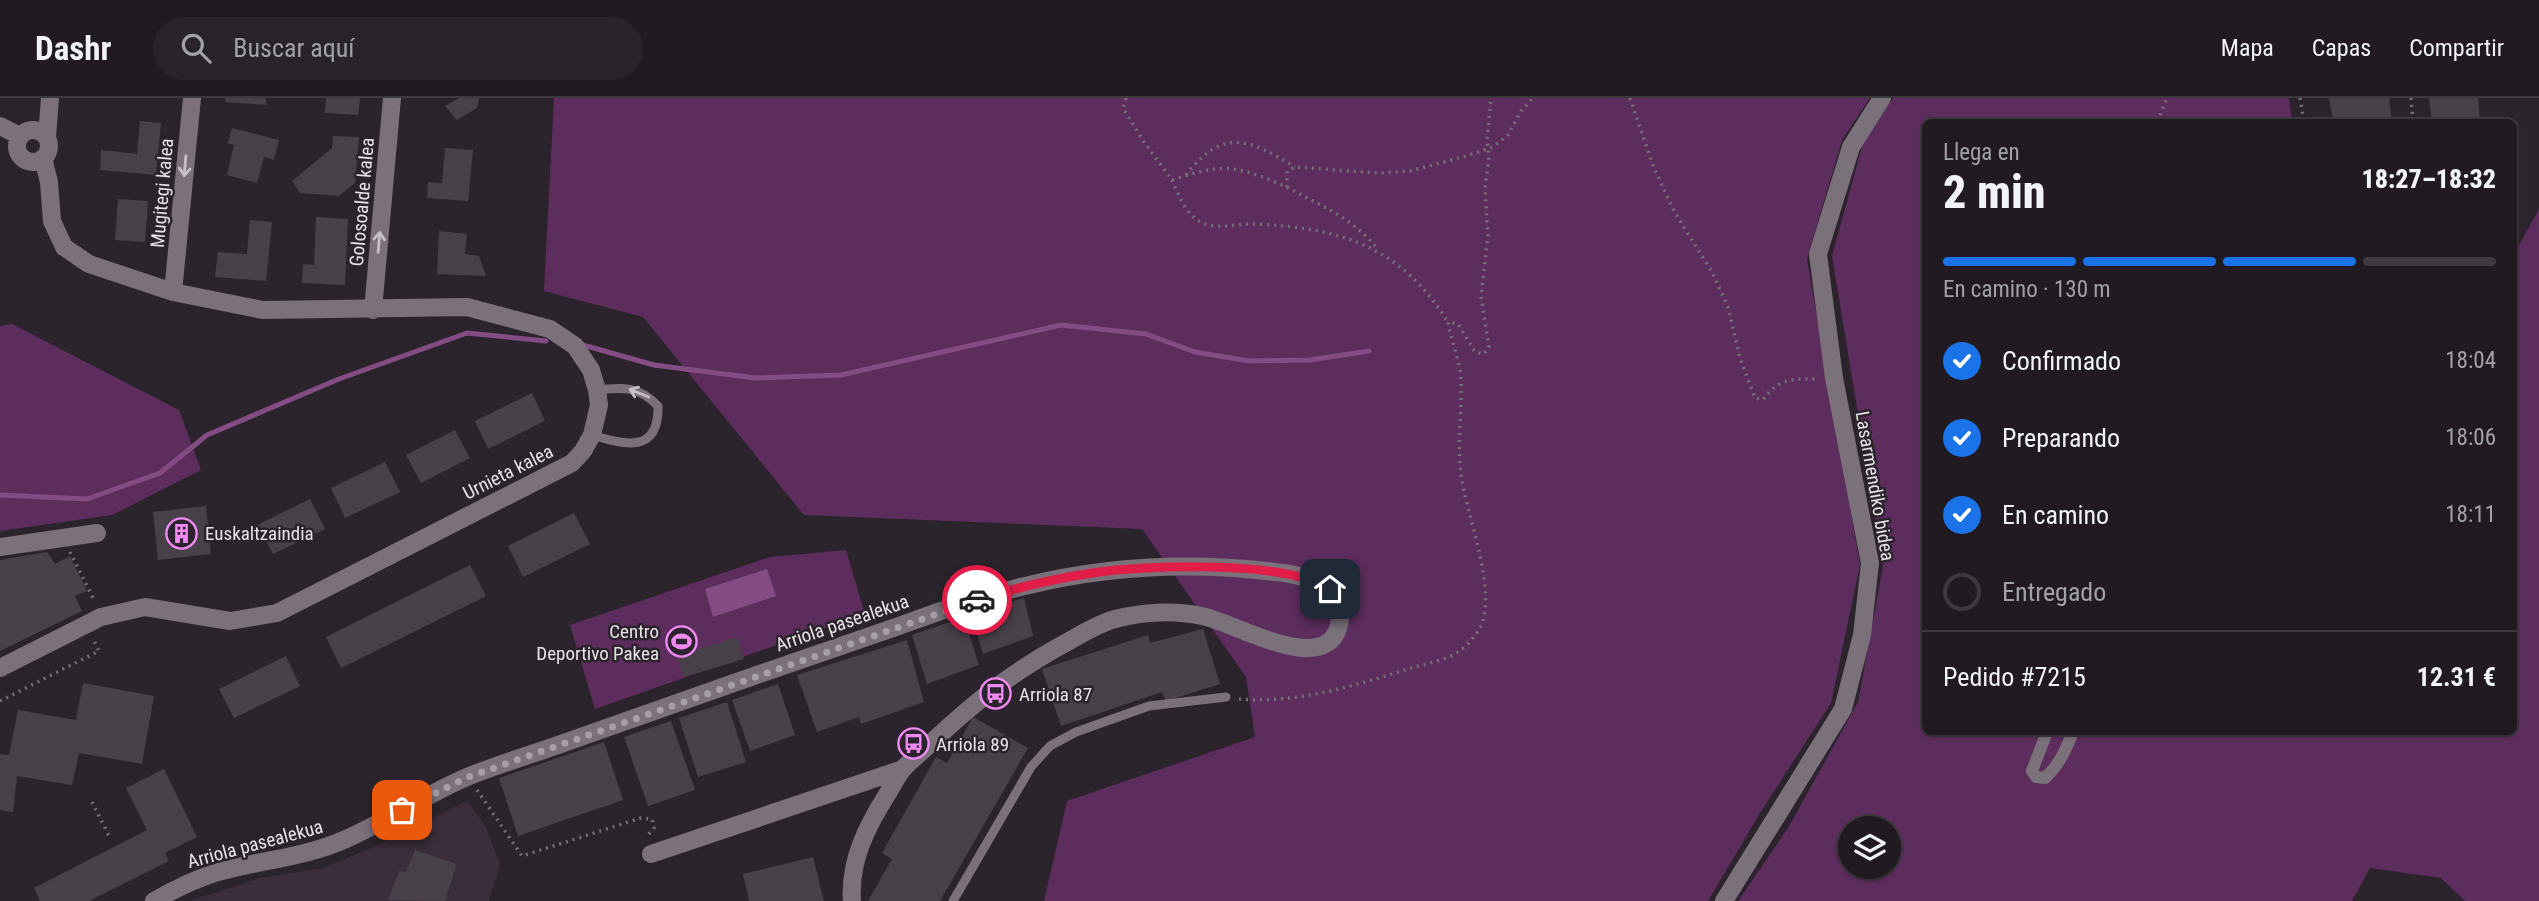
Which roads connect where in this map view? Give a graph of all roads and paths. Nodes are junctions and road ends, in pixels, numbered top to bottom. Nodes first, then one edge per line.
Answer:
1 (50, 98) edge
2 (192, 98) edge
3 (392, 98) edge
4 (1126, 98) edge
5 (1492, 98) edge
6 (1533, 98) edge
7 (1630, 98) edge
8 (1882, 98) edge
9 (2167, 98) edge
10 (2300, 98) edge
11 (2411, 98) edge
12 (2159, 119) edge
13 (2304, 119) edge
14 (2413, 119) edge
15 (0, 126) edge
16 (20, 136) junction
17 (47, 137) junction
18 (1487, 149) junction
19 (43, 158) junction
20 (1295, 167) junction
21 (1186, 176) junction
22 (1172, 180) junction
23 (1287, 187) junction
24 (1379, 252) junction
25 (173, 292) junction
26 (373, 310) junction
27 (1448, 322) junction
28 (1834, 378) junction
29 (597, 390) junction
30 (592, 435) junction
31 (97, 533) dead end
32 (63, 538) junction
33 (0, 547) edge
34 (97, 606) dead end
35 (86, 625) junction
36 (0, 668) edge
37 (1226, 697) joint
38 (0, 701) edge
39 (2046, 735) edge
40 (2072, 735) edge
41 (903, 769) junction
42 (468, 777) junction
43 (92, 802) dead end
44 (649, 834) dead end
45 (109, 836) dead end
46 (651, 854) dead end
47 (154, 901) edge
48 (852, 901) edge
49 (953, 901) edge
50 (1724, 901) edge

1 - 17 street
2 -> 25 street, Mugitegi kalea
26 -> 3 street, Golosoalde kalea
4 - 22 path
5 - 18 path
6 - 18 path
7 - 28 path
8 - 28 street, Lasarmendiko bidea
9 - 12 path
10 - 13 path
11 - 14 path
15 - 16 street
16 - 17 street
16 - 19 street
17 - 19 street
18 - 20 path
18 - 27 path
19 - 25 street, Urnieta kalea
20 - 21 path
20 - 23 path
21 - 22 path
21 - 23 path
22 - 24 path
23 - 24 path
24 - 27 path
25 - 26 street, Urnieta kalea
26 - 29 street, Urnieta kalea
27 - 37 path
28 - 50 street, Lasarmendiko bidea
29 - 30 street, Urnieta kalea
30 -> 29 lane
30 - 35 street, Urnieta kalea
31 - 32 street
32 - 33 street
32 - 34 path
35 - 36 street, Urnieta kalea
35 - 38 path
37 - 49 lane
39 - 40 street
41 - 42 street, Arriola pasealekua
41 - 46 street, Arriola pasealekua
41 - 48 street, Arriola pasealekua
42 - 44 path
42 - 47 street, Arriola pasealekua
43 - 45 path

